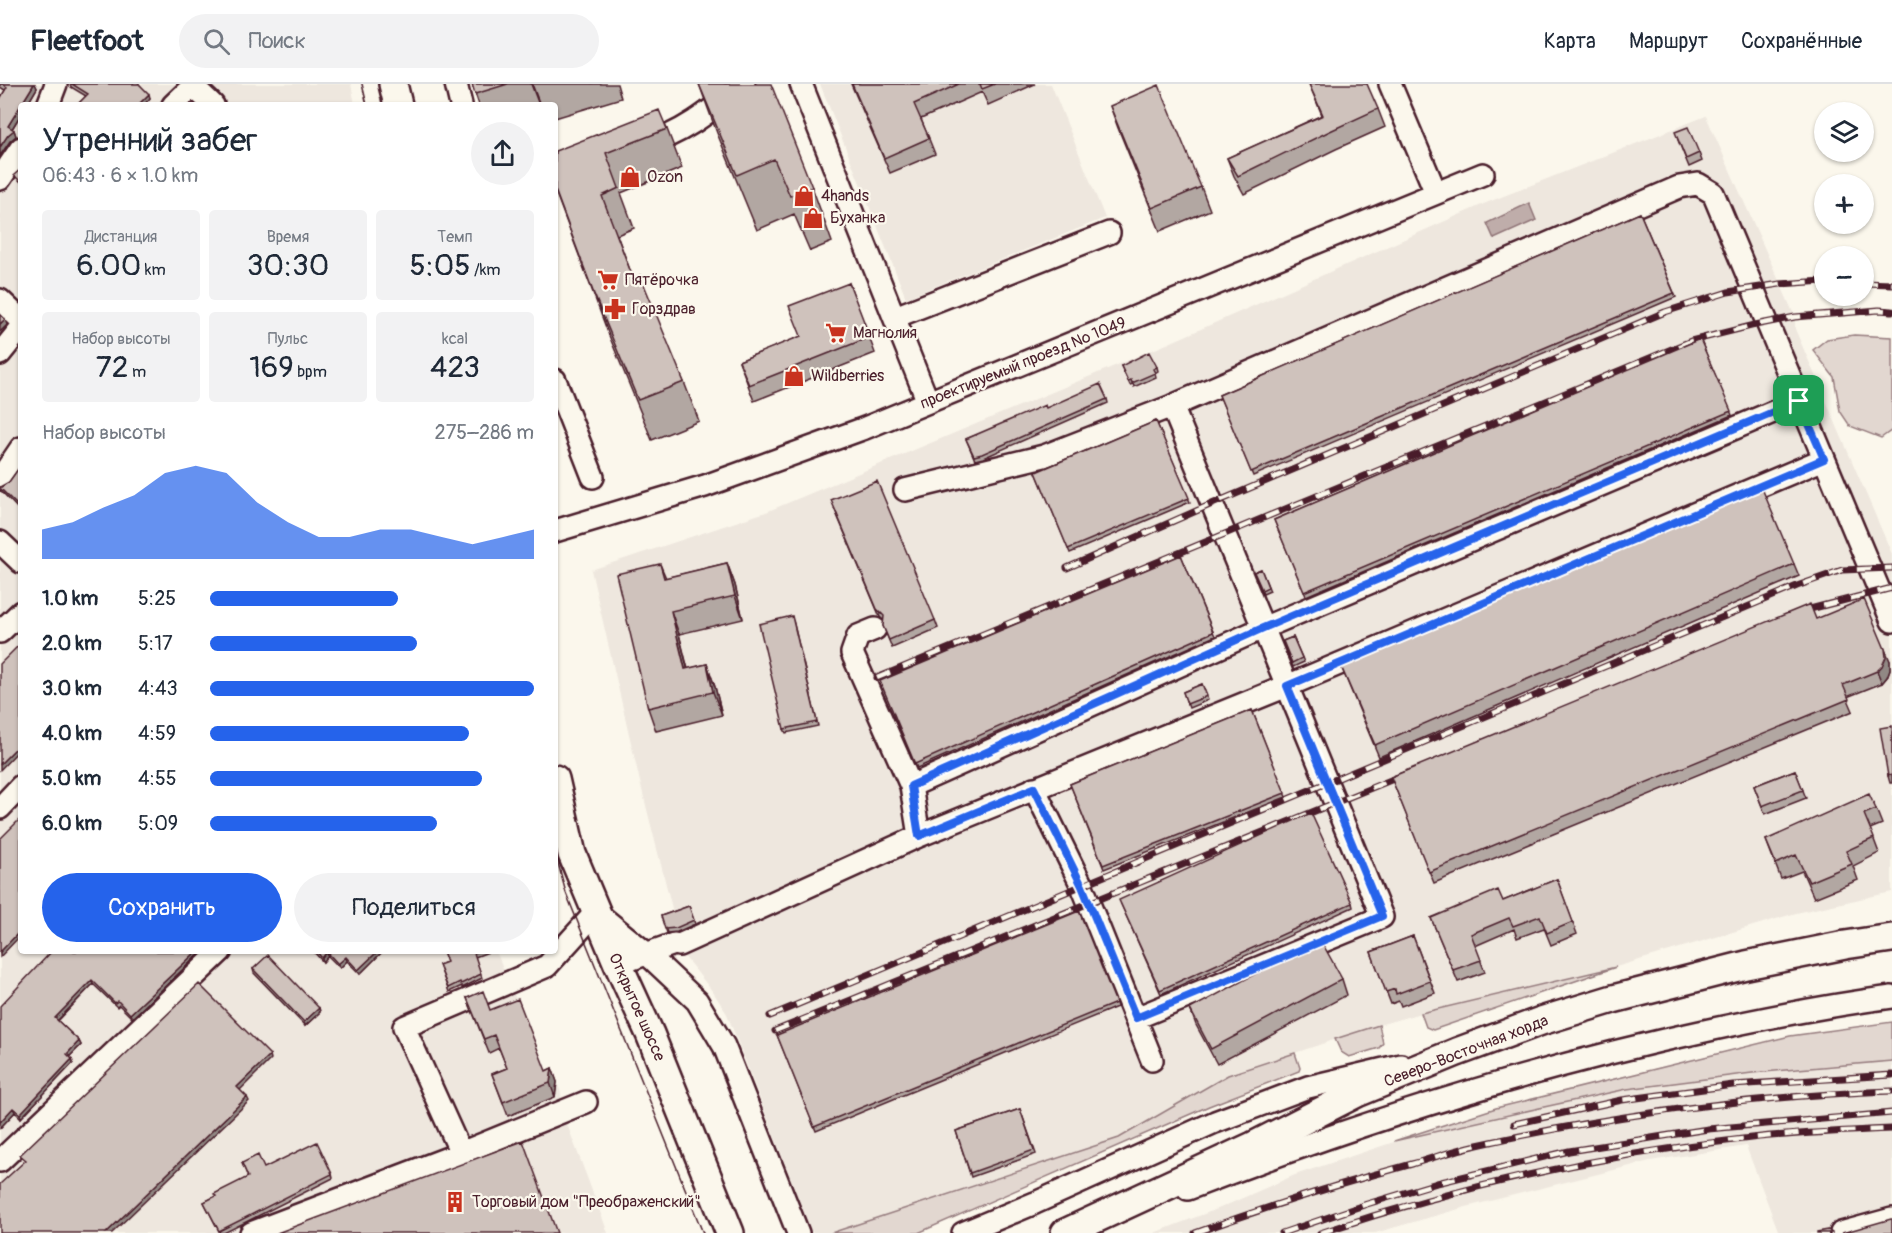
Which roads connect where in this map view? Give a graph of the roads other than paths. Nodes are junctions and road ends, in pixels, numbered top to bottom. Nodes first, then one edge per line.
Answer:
1 (56, 84) edge
2 (393, 84) edge
3 (456, 84) edge
4 (744, 84) edge
5 (1390, 84) edge
6 (194, 85) edge
7 (812, 94) edge
8 (49, 102) edge
9 (176, 102) edge
10 (210, 102) edge
11 (397, 102) edge
12 (461, 102) edge
13 (622, 150) edge
14 (18, 152) edge
15 (1483, 174) dead end
16 (0, 179) edge
17 (1436, 193) junction
18 (1109, 233) dead end
19 (0, 300) edge
20 (18, 317) edge
21 (895, 317) junction
22 (18, 332) edge
23 (0, 354) edge
24 (558, 388) edge
25 (1799, 401) junction
26 (928, 402) junction
27 (1172, 406) junction
28 (18, 452) edge
29 (1824, 459) junction
30 (593, 477) dead end
31 (0, 479) edge
32 (905, 490) dead end
33 (558, 530) edge
34 (0, 542) edge
35 (18, 559) edge
36 (18, 615) edge
37 (1892, 621) edge
38 (1263, 628) junction
39 (875, 629) dead end
40 (0, 632) edge
41 (1287, 686) junction
42 (911, 786) junction
43 (1034, 788) junction
44 (18, 789) edge
45 (558, 792) edge
46 (0, 808) edge
47 (919, 836) junction
48 (596, 912) junction
49 (1892, 938) edge
50 (646, 953) junction
51 (218, 954) edge
52 (558, 954) edge
53 (558, 954) edge
54 (618, 964) junction
55 (1892, 997) edge
56 (1892, 1010) edge
57 (1136, 1018) junction
58 (1457, 1052) junction
59 (1152, 1060) dead end
60 (586, 1101) dead end
61 (1374, 1132) dead end
62 (461, 1153) junction
63 (0, 1161) edge
64 (1892, 1219) edge
65 (252, 1233) edge
66 (730, 1233) edge
67 (798, 1233) edge
68 (963, 1233) edge
69 (1065, 1233) edge
70 (1073, 1233) edge
71 (1841, 1233) edge

1 - 8 street
2 - 11 main road
3 - 12 street
4 - 13 street
5 - 17 street
6 - 9 street
6 - 10 street
7 - 21 street
14 - 16 street
15 - 17 street, проектируемый проезд № 1049
17 - 26 street, проектируемый проезд № 1049
18 - 21 street
19 - 20 street
21 - 26 street
22 - 23 street
24 - 30 street
25 - 27 street
25 - 29 street
25 - 38 street
26 - 33 street, проектируемый проезд № 1049
27 - 32 street
27 - 38 street
28 - 31 street
29 - 37 street
29 - 41 street
34 - 35 street
36 - 40 street
38 - 41 street
38 - 42 street
39 - 42 street
41 - 43 street
41 - 57 street
42 - 47 street
43 - 47 street
43 - 57 street
44 - 46 street
45 - 48 main road, Открытое шоссе
47 - 50 street
48 - 50 street
48 - 53 street
48 - 54 main road, Открытое шоссе
49 - 58 main road, Северо-Восточная хорда
50 - 54 street
50 - 67 street
51 - 63 street
52 - 62 street
54 - 66 main road, Открытое шоссе
55 - 70 street, Северо-Восточная хорда
56 - 61 street
57 - 59 street
58 - 68 street
58 - 69 main road, Северо-Восточная хорда
60 - 62 street
62 - 65 street
64 - 71 street

